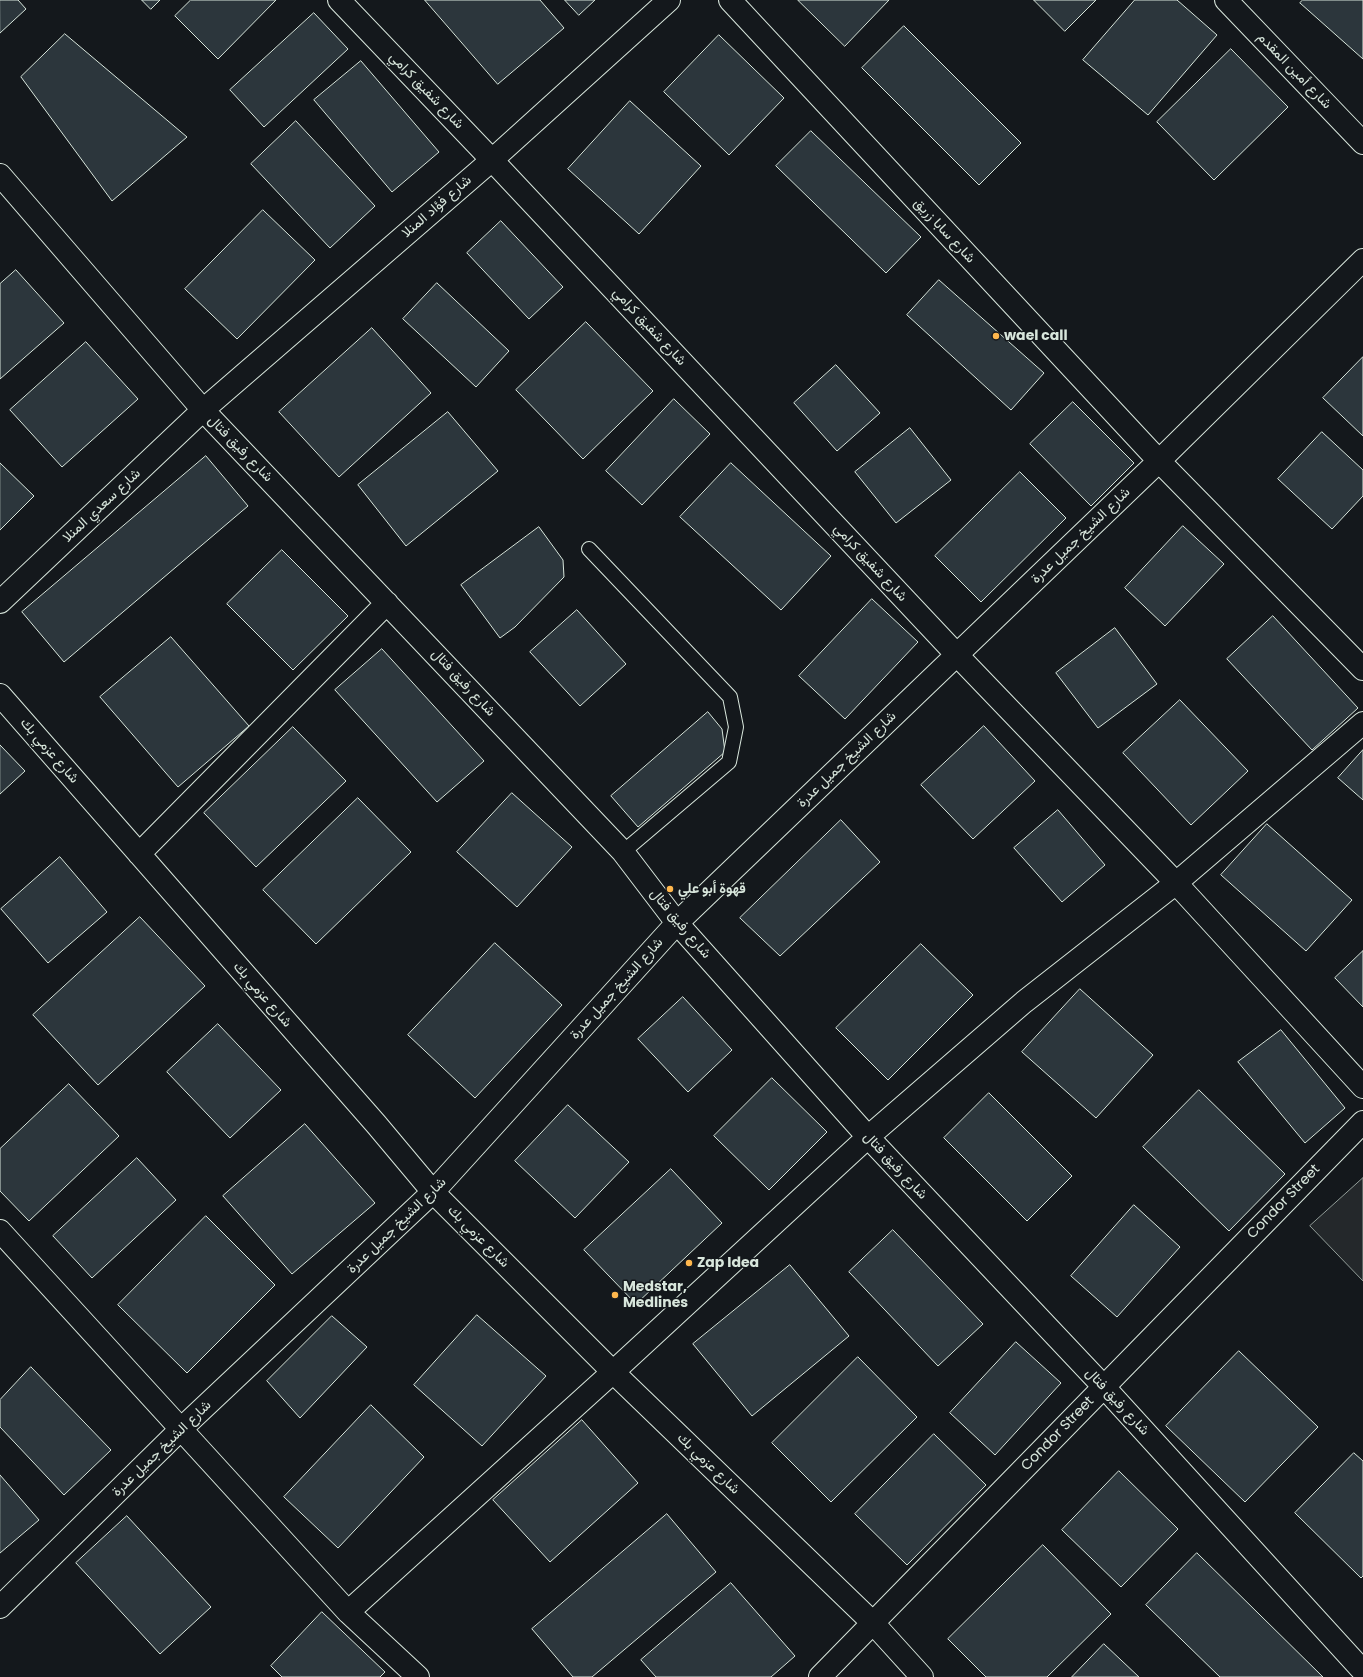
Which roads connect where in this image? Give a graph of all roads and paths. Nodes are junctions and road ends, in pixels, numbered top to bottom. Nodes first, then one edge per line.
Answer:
1 (339, 0) edge
2 (669, 0) edge
3 (730, 0) edge
4 (1226, 0) edge
5 (1363, 142) edge
6 (492, 160) junction
7 (0, 175) edge
8 (1363, 260) edge
9 (203, 410) junction
10 (1159, 461) junction
11 (589, 549) dead end
12 (0, 602) edge
13 (387, 603) junction
14 (957, 655) junction
15 (1363, 669) edge
16 (0, 695) edge
17 (1363, 723) edge
18 (622, 852) junction
19 (140, 854) junction
20 (1176, 883) junction
21 (677, 923) junction
22 (1363, 1087) edge
23 (1363, 1122) edge
24 (868, 1137) junction
25 (434, 1192) junction
26 (0, 1231) edge
27 (613, 1372) junction
28 (1104, 1387) junction
29 (181, 1429) junction
30 (0, 1607) edge
31 (348, 1612) junction
32 (872, 1623) junction
33 (1363, 1671) edge
34 (418, 1677) edge
35 (820, 1677) edge
36 (922, 1677) edge

1 - 6 street, شارع شفيق كرامي
2 - 6 street, شارع فؤاد المنلا
3 - 10 street, شارع سابا زريق
4 - 5 street, شارع أمين المقدم
6 - 9 street, شارع فؤاد المنلا
6 - 14 street, شارع شفيق كرامي
7 - 9 street, شارع رفيق فتال
8 - 10 street, شارع الشيخ جميل عدرة
9 - 12 street, شارع سعدي المنلا
9 - 13 street, شارع رفيق فتال
10 - 14 street, شارع الشيخ جميل عدرة
10 - 15 street, شارع سابا زريق
11 - 18 lane
13 - 18 street, شارع رفيق فتال
13 - 19 street
14 - 20 street, شارع شفيق كرامي
14 - 21 street, شارع الشيخ جميل عدرة
16 - 19 street, شارع عزمي بك
17 - 20 street
18 - 21 street, شارع رفيق فتال
19 - 25 street, شارع عزمي بك
20 - 22 street, شارع شفيق كرامي
20 - 24 street
21 - 24 street, شارع رفيق فتال
21 - 25 street, شارع الشيخ جميل عدرة
23 - 28 street, Condor Street
24 - 27 street
24 - 28 street, شارع رفيق فتال
25 - 27 street, شارع عزمي بك
25 - 29 street, شارع الشيخ جميل عدرة
26 - 29 street
27 - 31 street
27 - 32 street, شارع عزمي بك
28 - 32 street, Condor Street
28 - 33 street, شارع رفيق فتال
29 - 30 street, شارع الشيخ جميل عدرة
29 - 31 street
31 - 34 street
32 - 35 street, Condor Street
32 - 36 street, شارع عزمي بك

